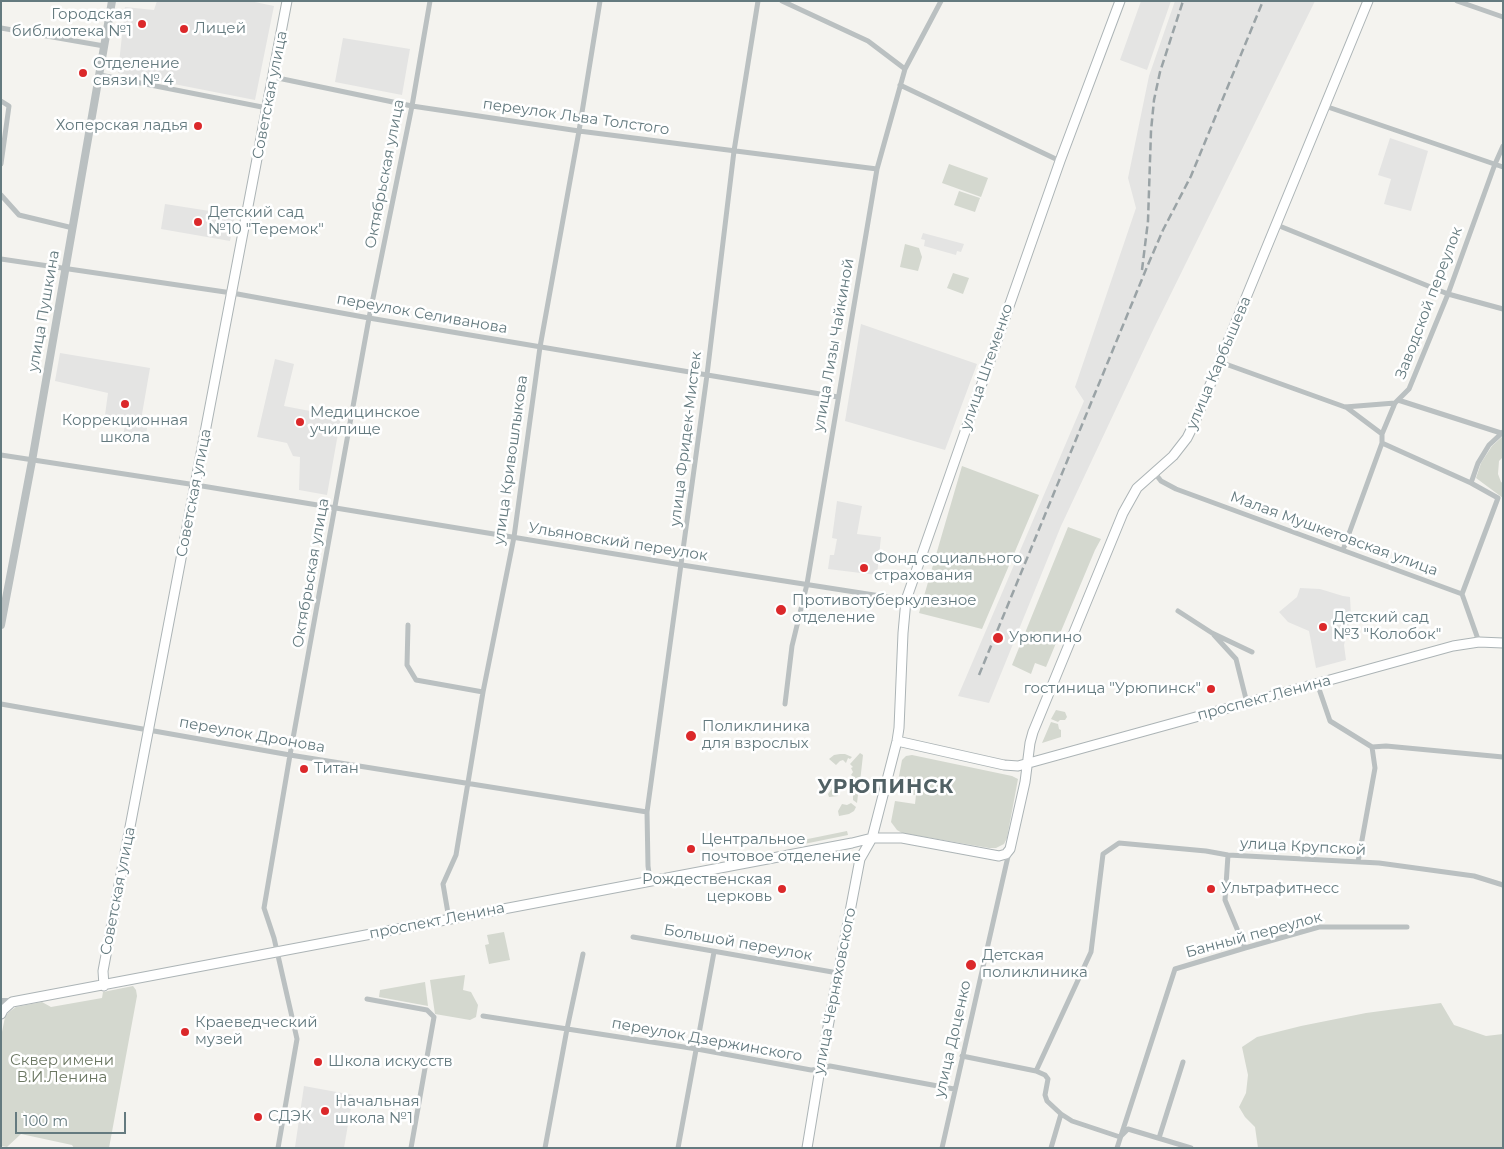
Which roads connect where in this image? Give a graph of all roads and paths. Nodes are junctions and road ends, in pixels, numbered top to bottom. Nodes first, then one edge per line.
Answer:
1 (112, 1) edge
2 (287, 1) edge
3 (430, 1) edge
4 (600, 1) edge
5 (758, 1) edge
6 (782, 1) edge
7 (942, 1) edge
8 (1120, 1) edge
9 (1368, 1) edge
10 (1457, 1) edge
11 (1503, 17) edge
12 (1, 28) edge
13 (104, 46) junction
14 (905, 68) junction
15 (100, 75) junction
16 (273, 77) junction
17 (900, 85) junction
18 (1, 101) edge
19 (412, 106) junction
20 (1326, 106) junction
21 (267, 108) junction
22 (579, 132) junction
23 (1503, 146) edge
24 (734, 151) junction
25 (1060, 161) junction
26 (1, 164) edge
27 (1495, 164) junction
28 (1503, 167) edge
29 (878, 169) junction
30 (1, 195) edge
31 (1277, 225) junction
32 (73, 228) junction
33 (1, 259) edge
34 (66, 269) junction
35 (232, 294) junction
36 (1448, 294) junction
37 (1503, 309) edge
38 (369, 318) junction
39 (540, 347) junction
40 (1220, 362) junction
41 (707, 375) junction
42 (838, 397) junction
43 (1396, 401) junction
44 (1345, 407) junction
45 (1502, 433) edge
46 (1382, 434) junction
47 (1382, 442) junction
48 (1, 455) edge
49 (32, 461) junction
50 (1154, 472) junction
51 (1470, 483) junction
52 (196, 484) junction
53 (335, 508) junction
54 (514, 537) junction
55 (1343, 550) junction
56 (682, 565) junction
57 (807, 584) junction
58 (1462, 594) junction
59 (906, 600) junction
60 (1178, 611) dead end
61 (408, 625) dead end
62 (1, 626) edge
63 (1212, 633) junction
64 (1479, 642) junction
65 (1503, 643) edge
66 (1252, 652) dead end
67 (1317, 684) junction
68 (483, 692) junction
69 (1247, 703) junction
70 (1, 704) edge
71 (785, 704) dead end
72 (149, 729) junction
73 (897, 741) junction
74 (1372, 747) junction
75 (290, 755) junction
76 (1503, 757) edge
77 (1027, 764) junction
78 (468, 784) junction
79 (647, 812) junction
80 (872, 838) junction
81 (1010, 849) junction
82 (1228, 855) junction
83 (1358, 862) junction
84 (650, 880) junction
85 (1503, 885) edge
86 (449, 919) junction
87 (1407, 927) dead end
88 (633, 937) dead end
89 (1245, 948) junction
90 (277, 952) junction
91 (714, 952) junction
92 (583, 954) dead end
93 (839, 974) junction
94 (104, 986) junction
95 (367, 999) dead end
96 (1, 1002) edge
97 (12, 1002) junction
98 (1, 1014) edge
99 (484, 1016) dead end
100 (567, 1029) junction
101 (697, 1049) junction
102 (962, 1056) junction
103 (1183, 1062) dead end
104 (820, 1069) junction
105 (1036, 1071) junction
106 (954, 1089) junction
107 (1061, 1114) junction
108 (1120, 1137) junction
109 (1159, 1138) junction
110 (278, 1148) edge
111 (411, 1148) edge
112 (545, 1148) edge
113 (678, 1148) edge
114 (807, 1148) edge
115 (942, 1148) edge
116 (1051, 1148) edge
117 (1117, 1148) edge
118 (1191, 1148) edge

1 - 13 street, улица Пушкина
2 - 16 main road, Советская улица
3 - 19 street, Октябрьская улица
4 - 22 street, улица Кривошлыкова
5 - 24 street, улица Фридек-Мистек
6 - 14 street
7 - 14 street, улица Лизы Чайкиной
8 - 25 main road, улица Штеменко
9 - 20 main road, улица Карбышева
10 - 11 street
12 - 13 street
13 - 15 street, улица Пушкина
14 - 17 street, улица Лизы Чайкиной
15 - 21 street
15 - 32 street, улица Пушкина
16 - 19 street, переулок Льва Толстого
16 - 21 main road, Советская улица
17 - 25 street
17 - 29 street, улица Лизы Чайкиной
18 - 26 street
19 - 22 street, переулок Льва Толстого
19 - 38 street, Октябрьская улица
20 - 27 street
20 - 31 main road, улица Карбышева
21 - 35 main road, Советская улица
22 - 24 street, переулок Льва Толстого
22 - 39 street, улица Кривошлыкова
23 - 27 street, Заводской переулок
24 - 29 street, переулок Льва Толстого
24 - 41 street, улица Фридек-Мистек
25 - 59 main road, улица Штеменко
27 - 28 street
27 - 36 street, Заводской переулок
29 - 42 street, улица Лизы Чайкиной
30 - 32 street
31 - 36 street
31 - 40 main road, улица Карбышева
32 - 34 street, улица Пушкина
33 - 34 street, переулок Селиванова
34 - 35 street, переулок Селиванова
34 - 49 street, улица Пушкина
35 - 38 street, переулок Селиванова
35 - 52 main road, Советская улица
36 - 37 street
36 - 43 street, Заводской переулок
38 - 39 street, переулок Селиванова
38 - 53 street, Октябрьская улица
39 - 41 street, переулок Селиванова
39 - 54 street, улица Кривошлыкова
40 - 44 street
40 - 50 main road, улица Карбышева
41 - 42 street, переулок Селиванова
41 - 56 street, улица Фридек-Мистек
42 - 57 street, улица Лизы Чайкиной
43 - 44 street
43 - 45 street
43 - 46 street, Заводской переулок
44 - 46 street
45 - 51 street
46 - 47 street, Заводской переулок
47 - 51 street
47 - 55 street, Заводской переулок
48 - 49 street, Ульяновский переулок
49 - 52 street, Ульяновский переулок
49 - 62 street, улица Пушкина
50 - 55 street, Малая Мушкетовская улица
50 - 77 main road, улица Карбышева
51 - 58 street
52 - 53 street, Ульяновский переулок
52 - 72 main road, Советская улица
53 - 54 street, Ульяновский переулок
53 - 75 street, Октябрьская улица
54 - 56 street, Ульяновский переулок
54 - 68 street, улица Кривошлыкова
55 - 58 street, Малая Мушкетовская улица
56 - 57 street, Ульяновский переулок
56 - 79 street, улица Фридек-Мистек
57 - 59 street, Ульяновский переулок
57 - 71 street, улица Лизы Чайкиной
58 - 64 street
59 - 73 main road, улица Штеменко
60 - 63 street
61 - 68 street
63 - 66 street
63 - 69 street
64 - 65 main road, проспект Ленина
64 - 67 main road, проспект Ленина
67 - 69 main road, проспект Ленина
67 - 74 street
68 - 78 street, улица Кривошлыкова
69 - 77 main road, проспект Ленина
70 - 72 street, переулок Дронова
72 - 75 street, переулок Дронова
72 - 94 main road, Советская улица
73 - 77 main road, проспект Ленина
73 - 80 main road, улица Черняховского
74 - 76 street
74 - 83 street
75 - 78 street, переулок Дронова
75 - 90 street, Октябрьская улица
77 - 81 main road, улица Карбышева
78 - 79 street, переулок Дронова
78 - 86 street, улица Кривошлыкова
79 - 84 street, улица Фридек-Мистек
80 - 81 main road, проспект Ленина
80 - 84 main road, проспект Ленина
80 - 93 main road, улица Черняховского
81 - 102 street, улица Доценко
82 - 83 street, улица Крупской
82 - 89 street
82 - 105 street, улица Крупской
83 - 85 street, улица Крупской
84 - 86 main road, проспект Ленина
86 - 90 main road, проспект Ленина
87 - 89 street, Банный переулок
88 - 91 street, Большой переулок
89 - 108 street, Банный переулок
90 - 94 main road, проспект Ленина
90 - 110 street, Октябрьская улица
91 - 93 street, Большой переулок
91 - 101 street
92 - 100 street
93 - 104 main road, улица Черняховского
94 - 97 main road, проспект Ленина
95 - 111 street
96 - 97 street, проспект Ленина
97 - 98 main road
99 - 100 street, переулок Дзержинского
100 - 101 street, переулок Дзержинского
100 - 112 street
101 - 104 street, переулок Дзержинского
101 - 113 street
102 - 105 street
102 - 106 street, улица Доценко
103 - 109 street
104 - 106 street, переулок Дзержинского
104 - 114 main road, улица Черняховского
105 - 107 street
106 - 115 street, улица Доценко
107 - 108 street
107 - 116 street
108 - 109 street
108 - 117 street, Банный переулок
109 - 118 street

